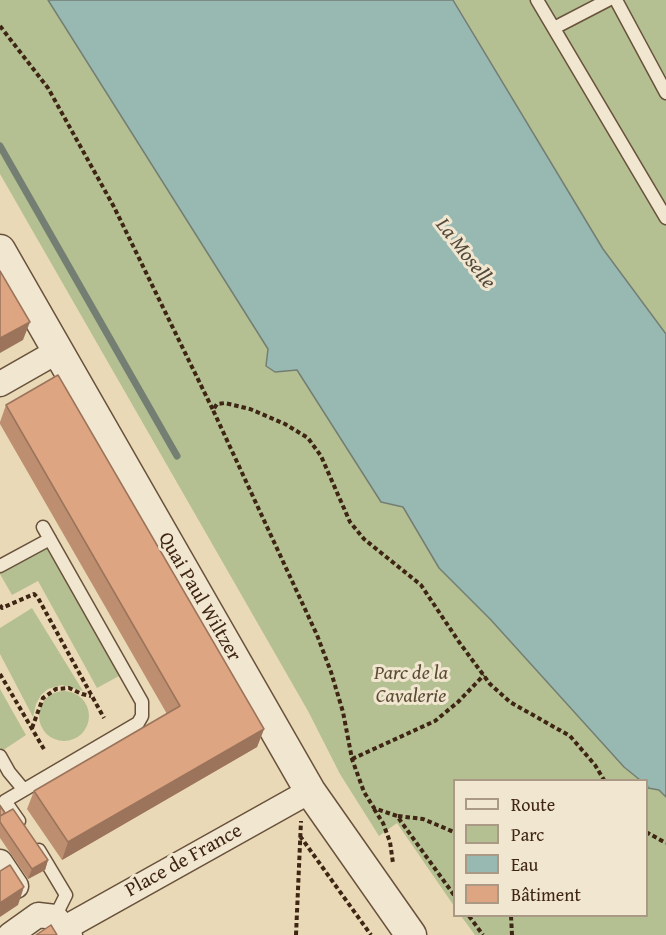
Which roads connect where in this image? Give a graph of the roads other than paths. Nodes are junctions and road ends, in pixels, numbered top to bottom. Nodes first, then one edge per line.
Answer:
1 (537, 0) edge
2 (608, 0) edge
3 (616, 0) edge
4 (554, 28) junction
5 (666, 93) edge
6 (666, 218) edge
7 (0, 250) edge
8 (58, 351) junction
9 (0, 384) edge
10 (43, 527) dead end
11 (50, 539) junction
12 (0, 566) edge
13 (0, 756) edge
14 (24, 790) junction
15 (306, 804) junction
16 (0, 862) edge
17 (16, 886) edge
18 (63, 927) edge
19 (10, 935) edge
20 (411, 935) edge

1 - 4 lane
2 - 4 lane
3 - 5 lane
4 - 6 lane
7 - 8 street, Quai Paul Wiltzer
8 - 9 street
8 - 15 street, Quai Paul Wiltzer
10 - 11 lane
11 - 12 lane
11 - 14 lane
13 - 14 lane
14 - 18 lane
15 - 18 street, Place de France
15 - 20 street, Quai Paul Wiltzer
16 - 17 street
18 - 19 street, Place de France

